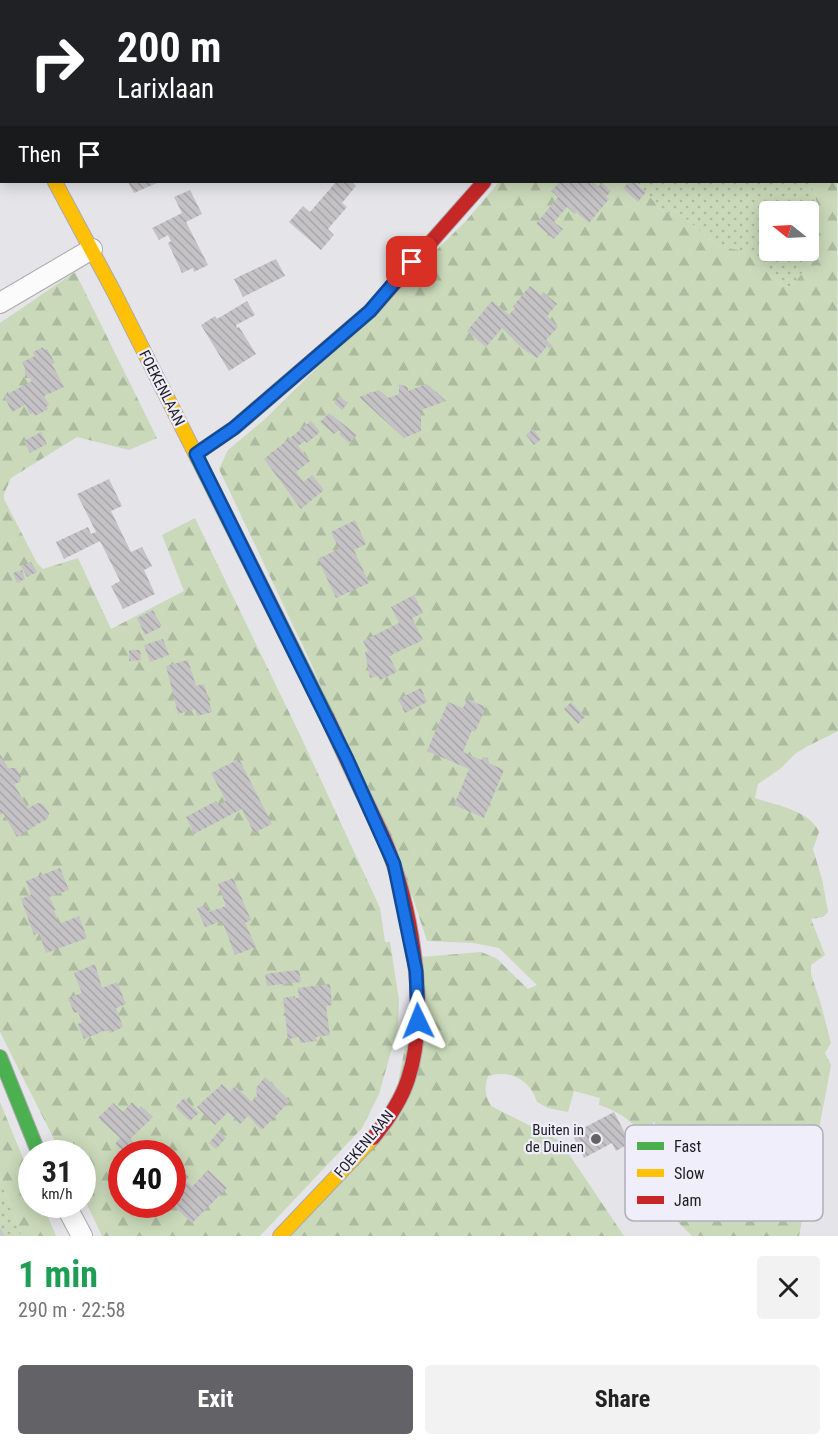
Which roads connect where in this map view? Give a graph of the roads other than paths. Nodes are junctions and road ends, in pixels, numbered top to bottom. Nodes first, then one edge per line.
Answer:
1 (56, 183) edge
2 (483, 183) edge
3 (92, 249) junction
4 (0, 303) edge
5 (196, 454) junction
6 (0, 1057) edge
7 (33, 1140) edge
8 (72, 1218) edge
9 (82, 1236) edge
10 (280, 1236) edge

1 - 3 street, FOEKENLAAN
2 - 5 street
3 - 4 street
3 - 5 street, FOEKENLAAN
5 - 10 street, FOEKENLAAN
6 - 7 street
8 - 9 street

